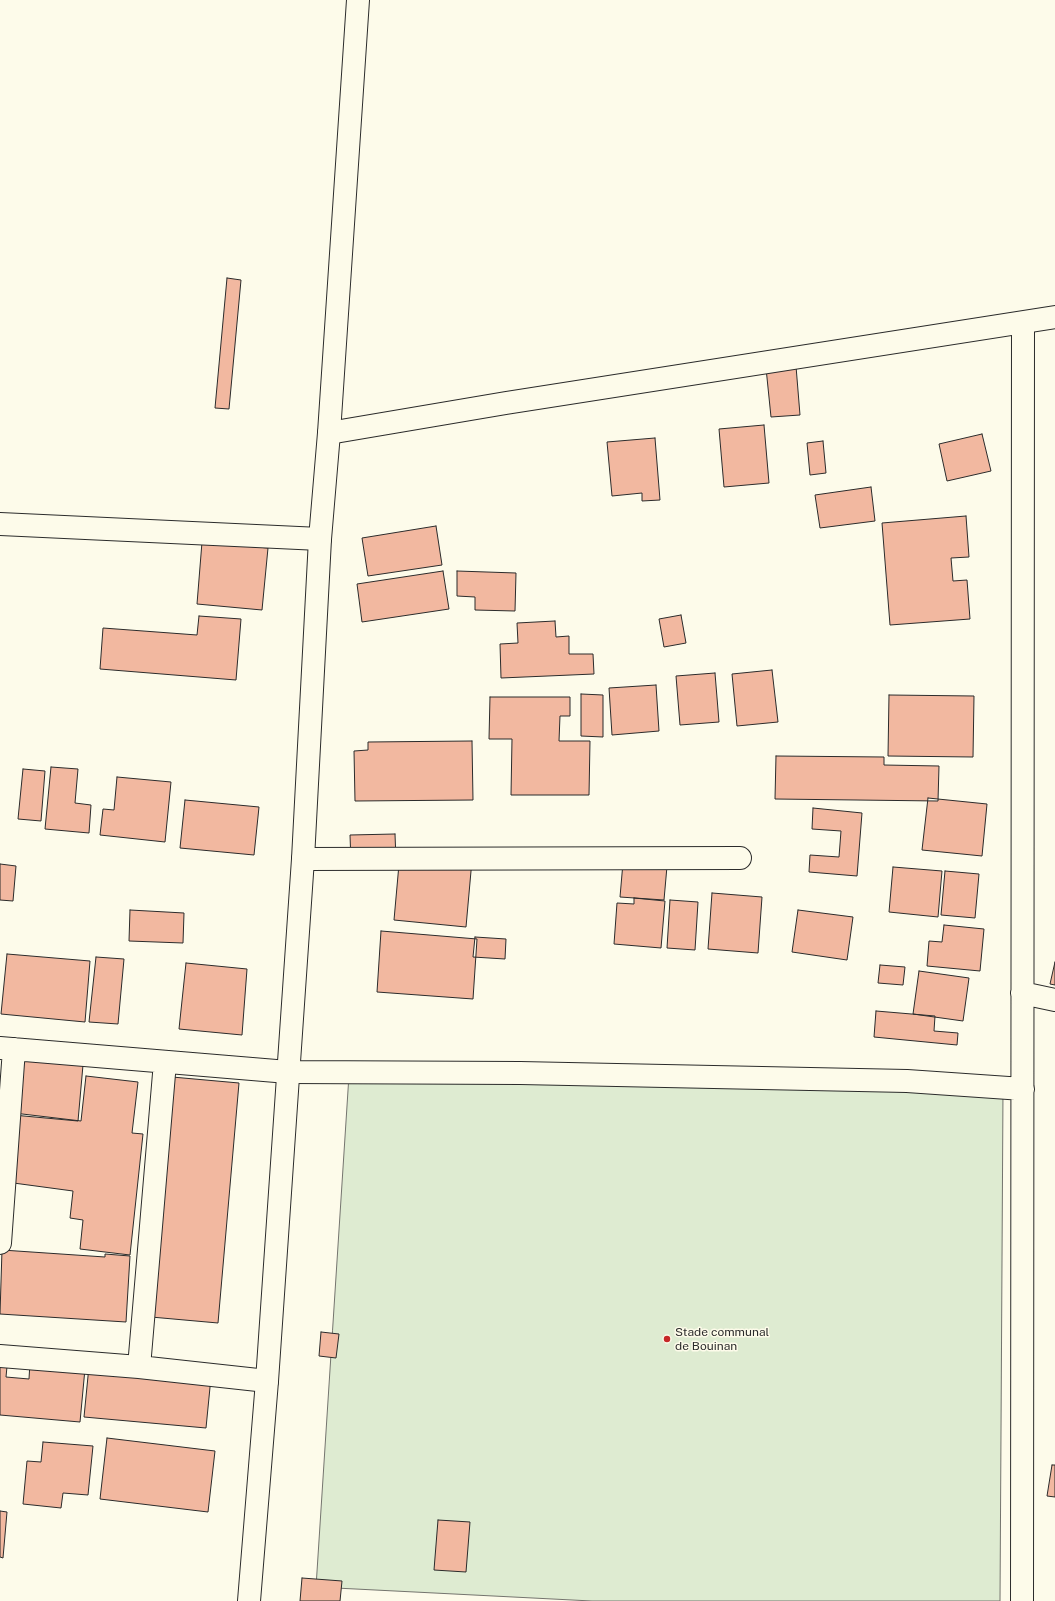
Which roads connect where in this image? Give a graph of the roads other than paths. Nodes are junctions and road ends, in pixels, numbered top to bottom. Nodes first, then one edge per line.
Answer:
1 (358, 0) edge
2 (1055, 318) edge
3 (1023, 323) junction
4 (329, 433) junction
5 (0, 524) edge
6 (320, 540) junction
7 (740, 858) dead end
8 (303, 859) junction
9 (1022, 993) junction
10 (1055, 1000) edge
11 (7, 1048) edge
12 (165, 1062) junction
13 (288, 1072) junction
14 (1023, 1089) junction
15 (0, 1243) edge
16 (0, 1356) edge
17 (139, 1367) junction
18 (267, 1381) junction
19 (249, 1601) edge
20 (1022, 1601) edge

1 - 4 street
2 - 3 street
3 - 4 street
3 - 9 street
4 - 6 street
5 - 6 street
6 - 8 street
7 - 8 street
8 - 13 street
9 - 10 street
9 - 14 street
11 - 12 street
11 - 15 street
12 - 13 street
12 - 17 street
13 - 14 street
13 - 18 street
14 - 20 street
16 - 17 street
17 - 18 street
18 - 19 street

